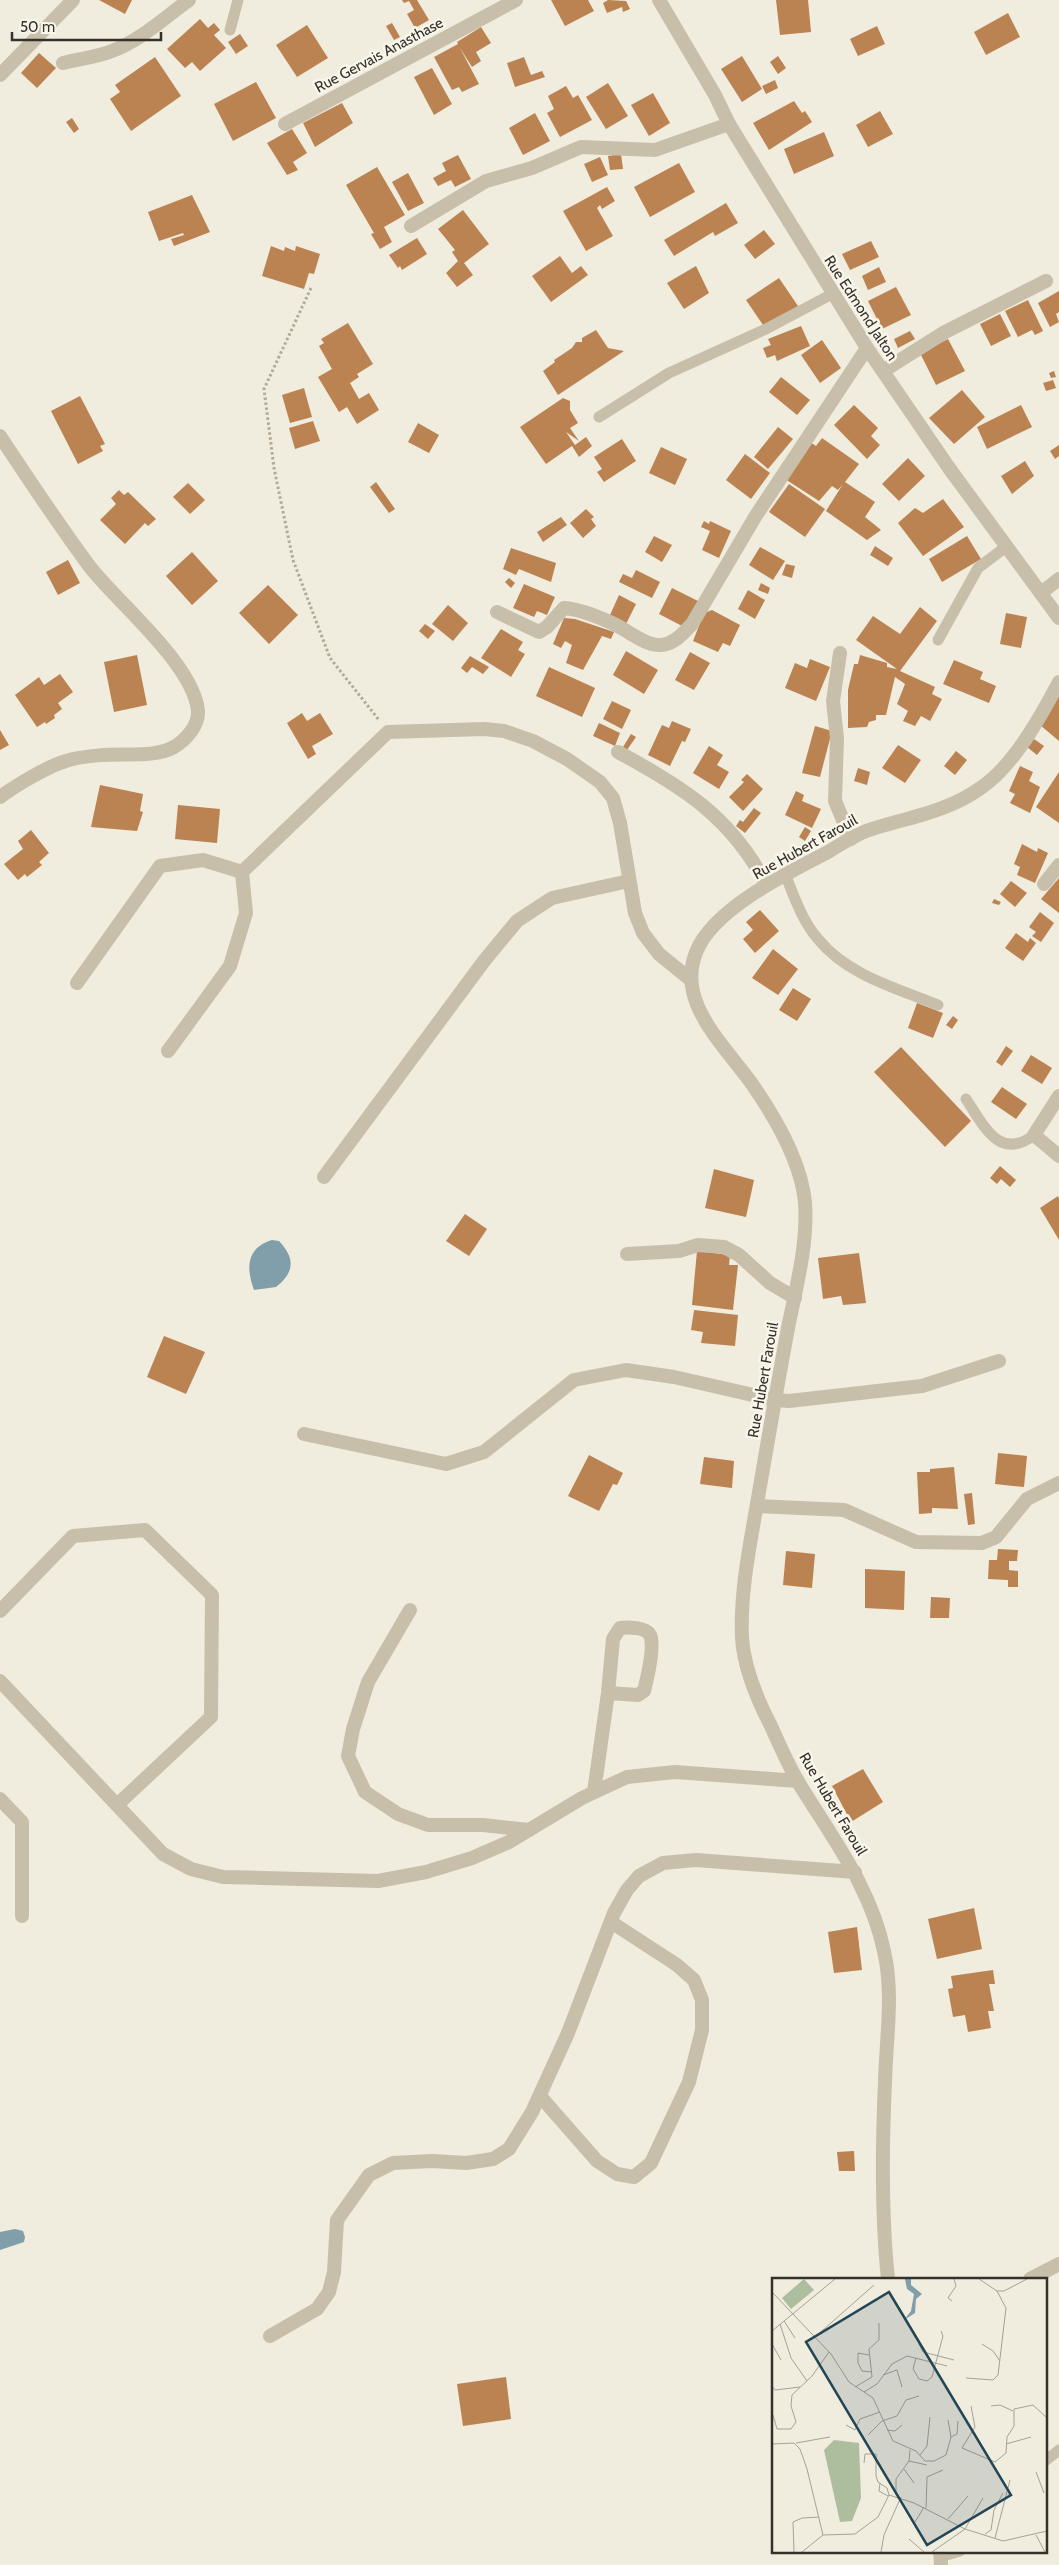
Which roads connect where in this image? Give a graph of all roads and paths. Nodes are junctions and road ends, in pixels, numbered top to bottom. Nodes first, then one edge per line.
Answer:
1 (73, 0) edge
2 (188, 0) edge
3 (238, 0) edge
4 (516, 0) edge
5 (659, 0) edge
6 (230, 30) dead end
7 (63, 63) dead end
8 (0, 75) edge
9 (285, 124) dead end
10 (729, 124) junction
11 (411, 226) dead end
12 (1046, 281) dead end
13 (311, 288) dead end
14 (834, 292) junction
15 (867, 348) junction
16 (883, 371) junction
17 (599, 417) dead end
18 (0, 436) edge
19 (1007, 546) junction
20 (1059, 579) edge
21 (1041, 593) junction
22 (497, 612) dead end
23 (1059, 618) edge
24 (938, 640) dead end
25 (840, 653) dead end
26 (1059, 682) edge
27 (388, 732) junction
28 (618, 752) dead end
29 (0, 797) edge
30 (851, 839) junction
31 (1059, 865) edge
32 (242, 872) junction
33 (785, 874) junction
34 (629, 881) junction
35 (766, 884) junction
36 (1044, 884) dead end
37 (691, 980) junction
38 (77, 983) dead end
39 (938, 1005) dead end
40 (168, 1051) dead end
41 (1059, 1096) edge
42 (966, 1099) dead end
43 (1034, 1135) junction
44 (1059, 1156) edge
45 (324, 1176) dead end
46 (627, 1254) dead end
47 (794, 1298) junction
48 (999, 1361) dead end
49 (775, 1400) junction
50 (304, 1434) dead end
51 (1059, 1483) edge
52 (757, 1506) junction
53 (410, 1610) dead end
54 (0, 1611) edge
55 (0, 1681) edge
56 (608, 1693) junction
57 (798, 1781) junction
58 (594, 1792) junction
59 (0, 1799) edge
60 (118, 1804) junction
61 (529, 1830) junction
62 (855, 1872) junction
63 (22, 1916) dead end
64 (611, 1922) junction
65 (540, 2096) junction
66 (1059, 2264) edge
67 (888, 2278) edge
68 (1032, 2278) edge
69 (270, 2336) dead end
70 (1059, 2450) edge
71 (1046, 2460) edge
72 (957, 2552) edge
73 (940, 2558) edge

1 - 8 street
2 - 7 street
3 - 6 lane
4 - 9 street, Rue Gervais Anasthase
5 - 10 street, Rue Edmond Jalton
10 - 11 street
10 - 14 street, Rue Edmond Jalton
12 - 16 street
13 - 27 path
14 - 15 street, Rue Edmond Jalton
14 - 17 lane
15 - 16 street, Rue Edmond Jalton
15 - 22 street
16 - 19 street, Rue Edmond Jalton
18 - 29 street
19 - 21 street, Rue Edmond Jalton
19 - 24 lane
20 - 21 street
21 - 23 street, Rue Edmond Jalton
25 - 30 street
26 - 30 street, Rue Hubert Farouil
27 - 32 street
27 - 34 street
28 - 35 street
30 - 33 street, Rue Hubert Farouil
31 - 36 street
32 - 38 street
32 - 40 street
33 - 35 street, Rue Hubert Farouil
33 - 39 lane
34 - 37 street
34 - 45 street
35 - 37 street, Rue Hubert Farouil
37 - 47 street, Rue Hubert Farouil
41 - 43 street
42 - 43 lane
43 - 44 street
46 - 47 street
47 - 49 street, Rue Hubert Farouil
48 - 49 street
49 - 50 street
49 - 52 street, Rue Hubert Farouil
51 - 52 street
52 - 57 street, Rue Hubert Farouil
53 - 61 street
54 - 60 street
55 - 60 street
56 - 56 street
56 - 58 street
57 - 58 street
57 - 62 street, Rue Hubert Farouil
58 - 61 street
59 - 63 street
60 - 61 street
62 - 64 street
62 - 67 street, Rue Hubert Farouil
64 - 65 street
64 - 65 street
65 - 69 street
66 - 68 street
70 - 71 lane
72 - 73 lane

